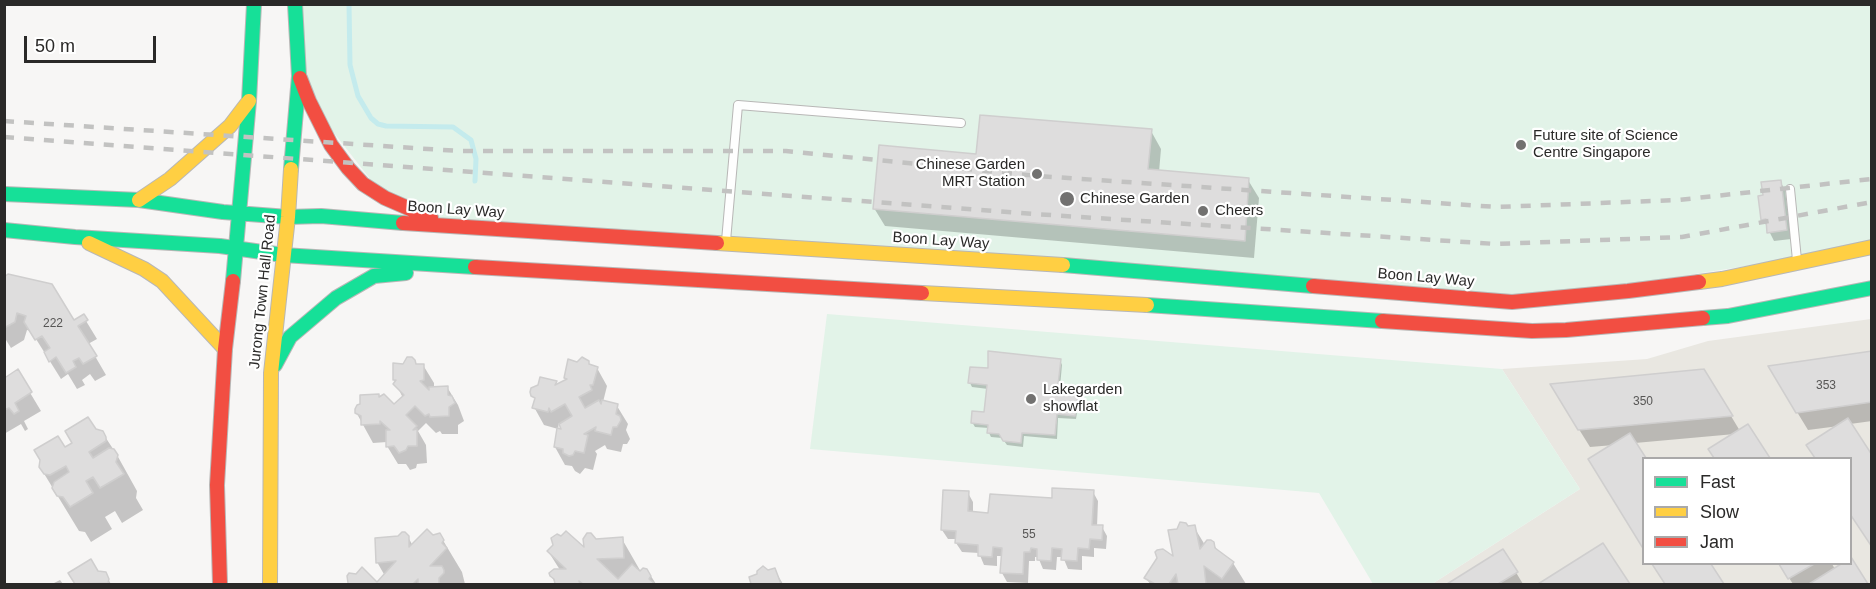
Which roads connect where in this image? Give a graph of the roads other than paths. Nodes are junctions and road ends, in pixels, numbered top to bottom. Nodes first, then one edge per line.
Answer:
1 (254, 4) edge
2 (295, 4) edge
3 (299, 76) junction
4 (249, 101) junction
5 (961, 123) dead end
6 (1790, 189) dead end
7 (4, 194) edge
8 (139, 200) junction
9 (240, 213) junction
10 (288, 217) junction
11 (453, 227) junction
12 (4, 230) edge
13 (75, 237) junction
14 (725, 244) junction
15 (1872, 247) edge
16 (237, 250) junction
17 (283, 255) junction
18 (1797, 263) junction
19 (466, 266) junction
20 (1872, 288) edge
21 (225, 349) junction
22 (271, 373) junction
23 (220, 585) edge
24 (270, 585) edge

1 - 4 main road, Jurong Town Hall Road
2 - 3 main road, Jurong Town Hall Road
3 - 10 main road, Jurong Town Hall Road
3 - 11 main road
4 - 8 main road
4 - 9 main road, Jurong Town Hall Road
5 - 14 lane
6 - 18 lane
7 - 8 main road, Boon Lay Way
8 - 9 main road, Boon Lay Way
9 - 10 main road, Boon Lay Way
9 - 16 main road, Jurong Town Hall Road
10 - 11 main road, Boon Lay Way
10 - 17 main road, Jurong Town Hall Road
11 - 14 main road, Boon Lay Way
12 - 13 main road
13 - 16 main road
13 - 21 main road
14 - 18 main road, Boon Lay Way
15 - 18 main road, Boon Lay Way
16 - 17 main road
16 - 21 main road, Jurong Town Hall Road
17 - 19 main road
17 - 22 main road, Jurong Town Hall Road
19 - 20 main road
19 - 22 main road
21 - 23 main road, Jurong Town Hall Road
22 - 24 main road, Jurong Town Hall Road

